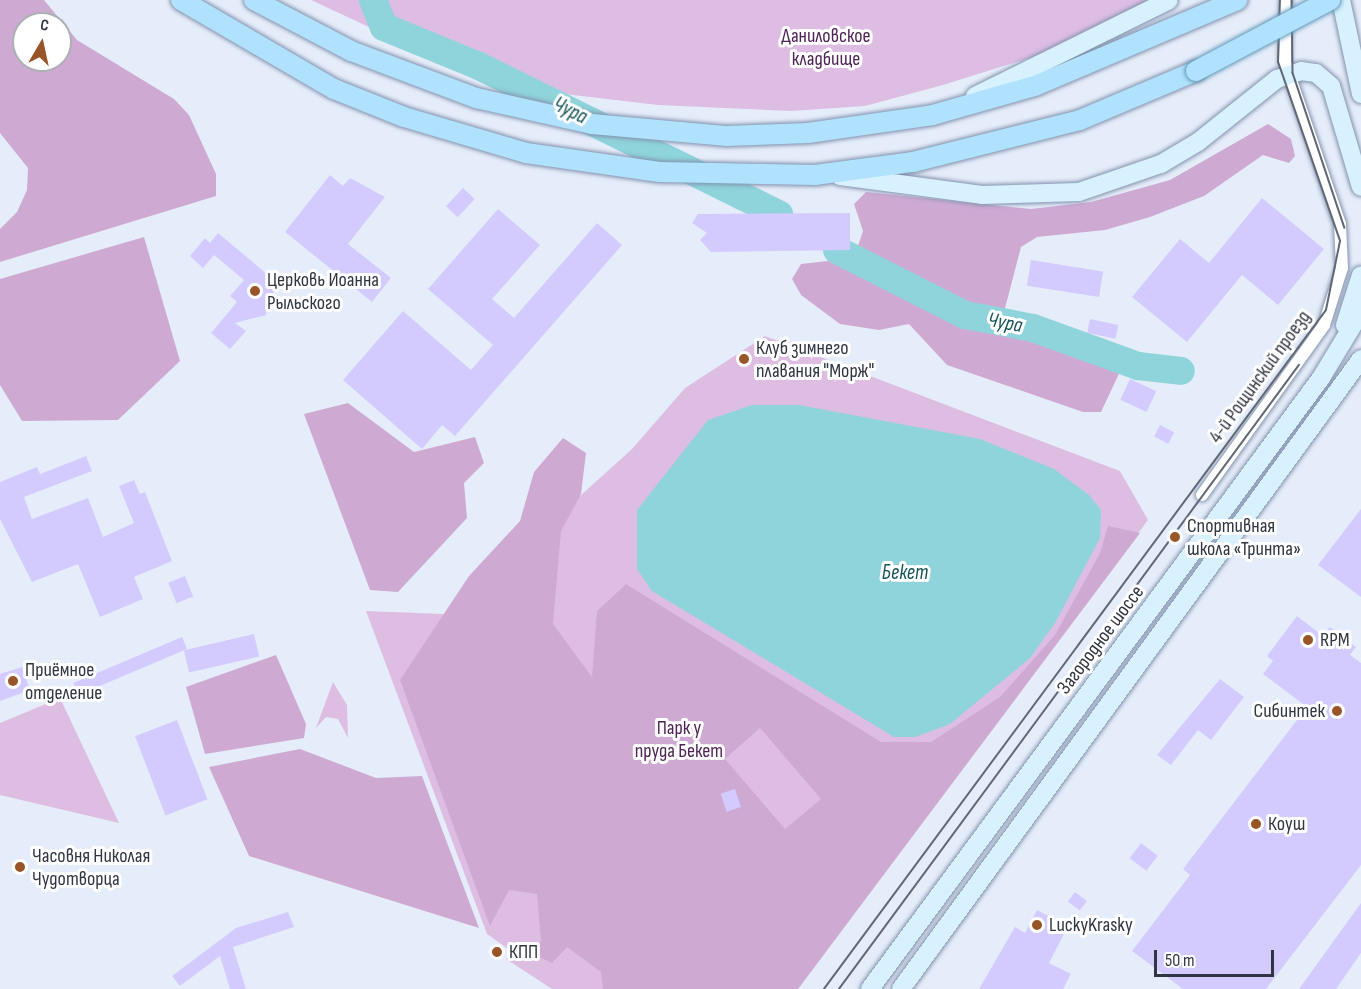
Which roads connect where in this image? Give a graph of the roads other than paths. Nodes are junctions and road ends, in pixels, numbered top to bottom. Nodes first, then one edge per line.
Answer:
1 (181, 0) edge
2 (254, 0) edge
3 (1169, 0) edge
4 (1238, 0) edge
5 (1286, 0) edge
6 (1330, 0) edge
7 (1341, 0) edge
8 (1288, 74) junction
9 (1361, 94) edge
10 (933, 115) junction
11 (822, 175) junction
12 (1361, 187) edge
13 (1361, 275) edge
14 (1361, 312) edge
15 (1361, 359) edge
16 (1329, 365) junction
17 (1202, 495) dead end
18 (870, 989) edge
19 (901, 989) edge

1 - 11 main road
2 - 10 main road
3 - 10 main road
4 - 10 main road
5 - 8 street, 4-й Рощинский проезд
6 - 11 main road, bridge
7 - 9 main road
8 - 11 main road
8 - 12 main road
8 - 17 street, 4-й Рощинский проезд
13 - 16 main road
14 - 16 main road, Загородное шоссе
15 - 19 main road
16 - 18 main road, Загородное шоссе

